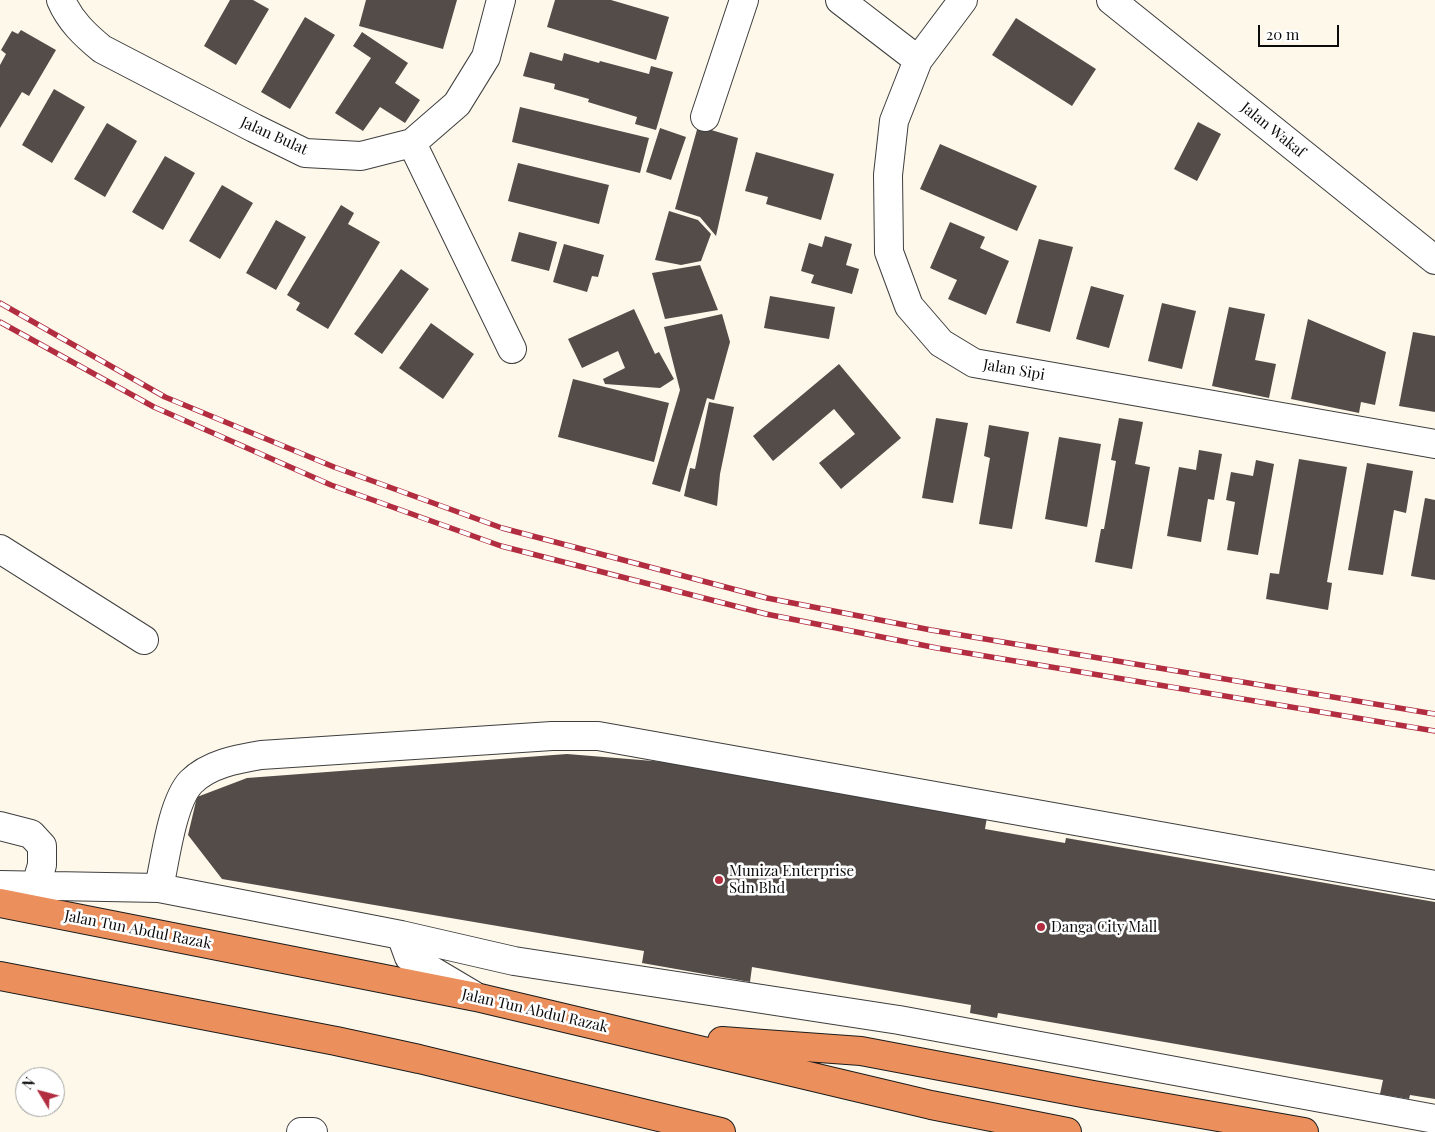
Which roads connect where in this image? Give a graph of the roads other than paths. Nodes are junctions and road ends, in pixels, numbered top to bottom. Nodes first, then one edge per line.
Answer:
1 (60, 0) edge
2 (502, 0) edge
3 (744, 0) edge
4 (840, 0) edge
5 (963, 0) edge
6 (1111, 0) edge
7 (918, 60) junction
8 (705, 117) dead end
9 (412, 143) junction
10 (1435, 260) edge
11 (512, 349) dead end
12 (1435, 444) edge
13 (0, 549) edge
14 (144, 640) dead end
15 (0, 826) edge
16 (0, 885) edge
17 (1435, 885) edge
18 (36, 886) junction
19 (159, 888) junction
20 (0, 903) edge
21 (401, 935) junction
22 (0, 976) edge
23 (476, 997) junction
24 (644, 1036) junction
25 (644, 1113) junction
26 (1435, 1119) edge
27 (301, 1132) edge
28 (313, 1132) edge
29 (668, 1132) edge
30 (721, 1132) edge
31 (1067, 1132) edge
32 (1304, 1132) edge

1 - 9 street, Jalan Bulat
2 - 9 street, Jalan Bulat
3 - 8 street
4 - 7 street
5 - 7 street, Jalan Sipi
6 - 10 street, Jalan Wakaf
7 - 12 street, Jalan Sipi
9 - 11 street
13 - 14 street
15 - 18 street
16 - 18 street
17 - 19 street
18 - 19 street
19 - 21 street
20 - 23 highway, Jalan Tun Abdul Razak
21 - 23 street
21 - 26 street
22 - 25 highway
23 - 24 highway, Jalan Tun Abdul Razak
24 - 31 highway, Jalan Tun Abdul Razak
24 - 32 highway
25 - 29 street
25 - 30 highway
27 - 28 street

